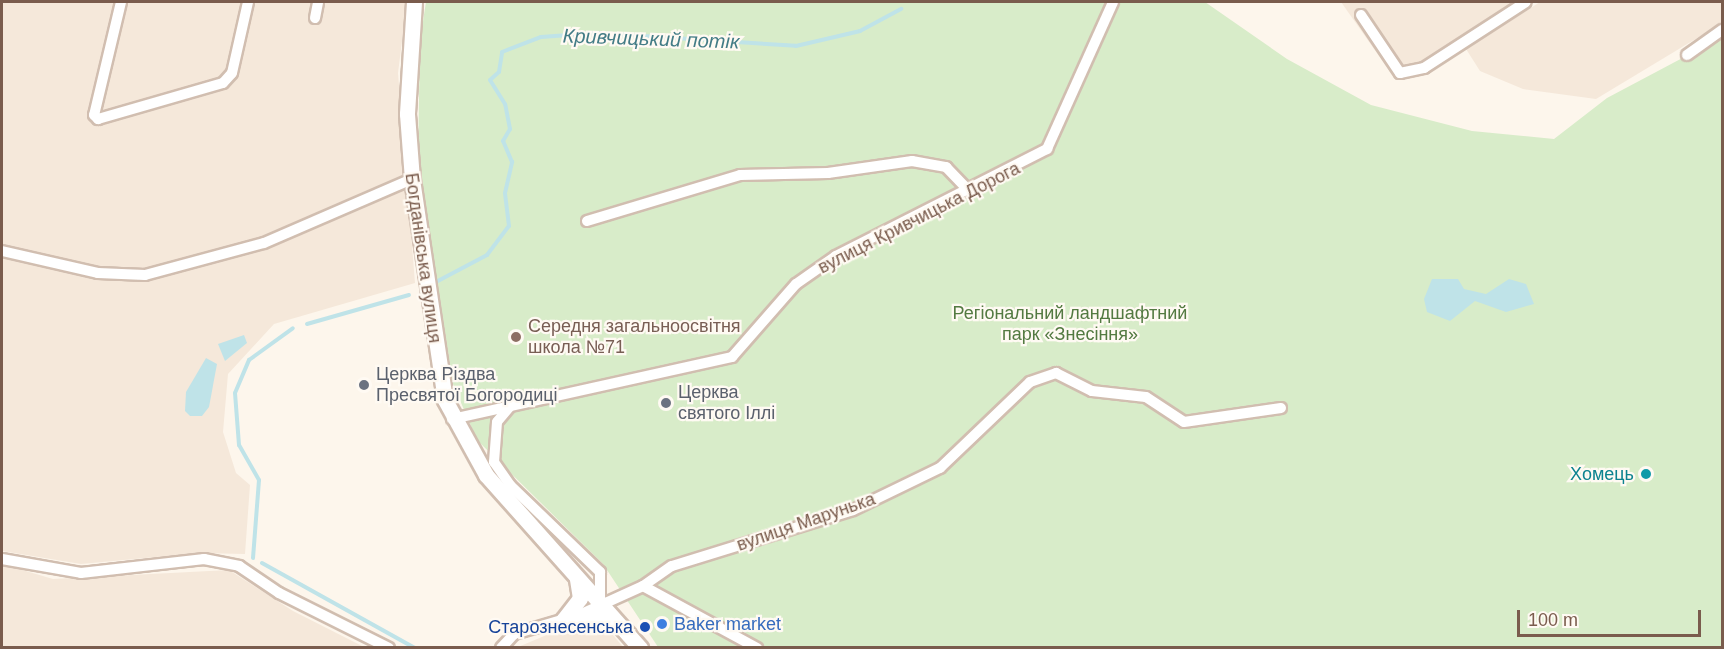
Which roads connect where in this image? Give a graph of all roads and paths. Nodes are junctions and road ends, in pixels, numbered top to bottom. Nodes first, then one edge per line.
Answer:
1 (121, 2) edge
2 (248, 2) edge
3 (318, 2) edge
4 (414, 2) edge
5 (1113, 2) edge
6 (1526, 2) edge
7 (1361, 15) dead end
8 (315, 18) dead end
9 (1722, 30) edge
10 (1687, 55) dead end
11 (411, 179) junction
12 (970, 192) junction
13 (587, 221) dead end
14 (2, 251) edge
15 (512, 404) junction
16 (1281, 408) dead end
17 (452, 419) junction
18 (2, 559) edge
19 (576, 575) junction
20 (643, 586) junction
21 (600, 603) junction
22 (563, 620) junction
23 (618, 622) junction
24 (389, 648) edge
25 (501, 648) edge
26 (640, 648) edge
27 (757, 648) edge

1 - 2 street
3 - 8 street
4 - 11 main road, Богданівська вулиця
5 - 12 street, вулиця Кривчицька Дорога
6 - 7 street
9 - 10 street
11 - 14 street
11 - 17 main road, Богданівська вулиця
12 - 13 street
12 - 15 street, вулиця Кривчицька Дорога
15 - 17 street, вулиця Кривчицька Дорога
15 - 21 street
16 - 20 street, вулиця Марунька
17 - 19 main road, Богданівська вулиця
18 - 24 street
19 - 21 main road, Богданівська вулиця
19 - 22 main road
20 - 21 street, вулиця Марунька
20 - 27 street
21 - 22 street, вулиця Марунька
21 - 23 main road, Богданівська вулиця
22 - 23 main road
22 - 25 street, вулиця Марунька
23 - 26 main road, Богданівська вулиця

